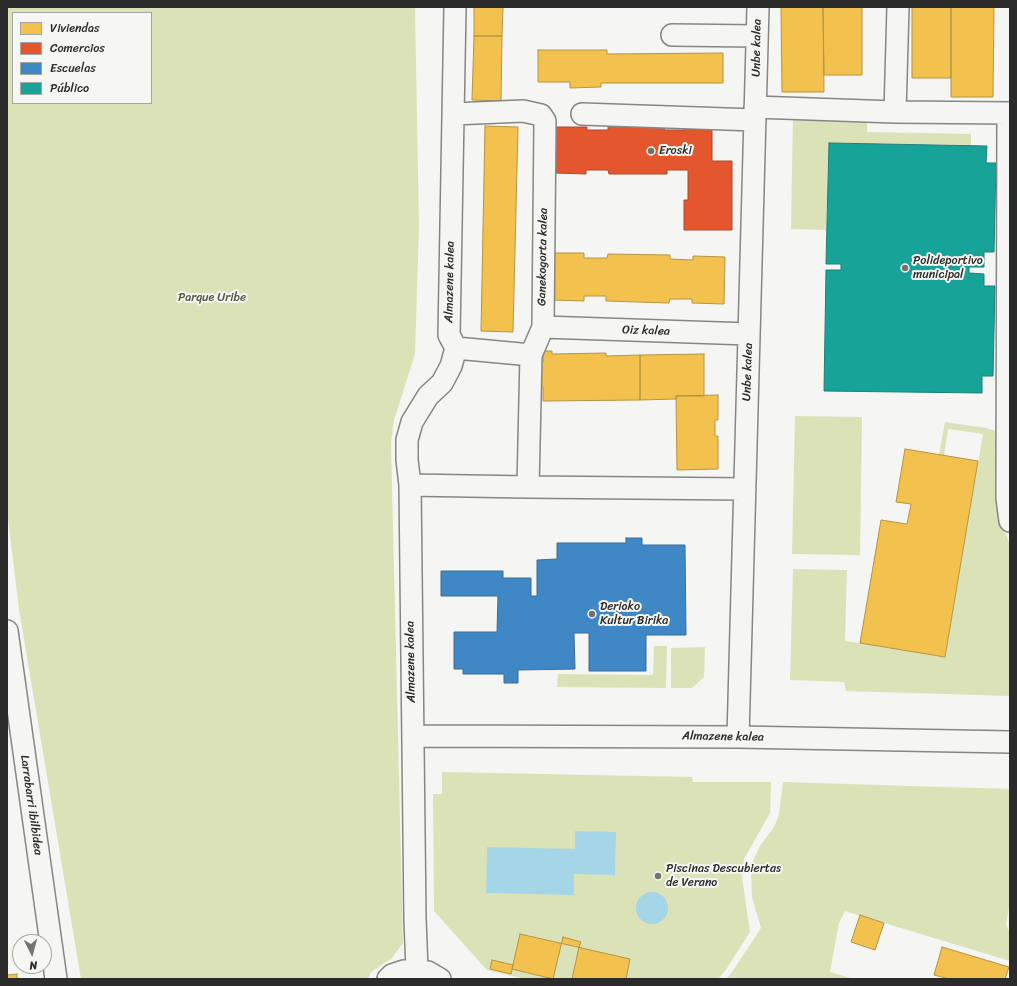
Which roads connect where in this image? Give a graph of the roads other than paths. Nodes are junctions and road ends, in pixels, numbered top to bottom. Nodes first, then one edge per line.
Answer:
1 (455, 7) edge
2 (758, 7) edge
3 (898, 7) edge
4 (672, 35) dead end
5 (757, 36) junction
6 (895, 112) junction
7 (1009, 113) edge
8 (453, 114) junction
9 (582, 114) dead end
10 (755, 114) junction
11 (542, 327) junction
12 (749, 334) junction
13 (456, 348) junction
14 (531, 355) junction
15 (410, 485) junction
16 (528, 487) junction
17 (744, 489) junction
18 (1010, 521) edge
19 (7, 631) edge
20 (413, 736) junction
21 (738, 737) junction
22 (1010, 742) edge
23 (417, 970) junction
24 (56, 979) edge
25 (388, 979) edge
26 (440, 979) edge

1 - 8 street, Almazene kalea
2 - 5 street, Unbe kalea
3 - 6 street
4 - 5 street
5 - 10 street, Unbe kalea
6 - 7 street
6 - 10 street
7 - 18 street
8 - 11 street, Ganekogorta kalea
8 - 13 street, Almazene kalea
9 - 10 street
10 - 12 street, Unbe kalea
11 - 12 street, Oiz kalea
11 - 14 street, Ganekogorta kalea
12 - 17 street, Unbe kalea
13 - 14 street
13 - 15 street, Almazene kalea
14 - 16 street, Ganekogorta kalea
15 - 16 street
15 - 20 street, Almazene kalea
16 - 17 street
17 - 21 street, Unbe kalea
19 - 24 street, Larrabarri ibilbidea
20 - 21 street, Almazene kalea
20 - 23 street
21 - 22 street, Almazene kalea
23 - 25 street
23 - 26 street

